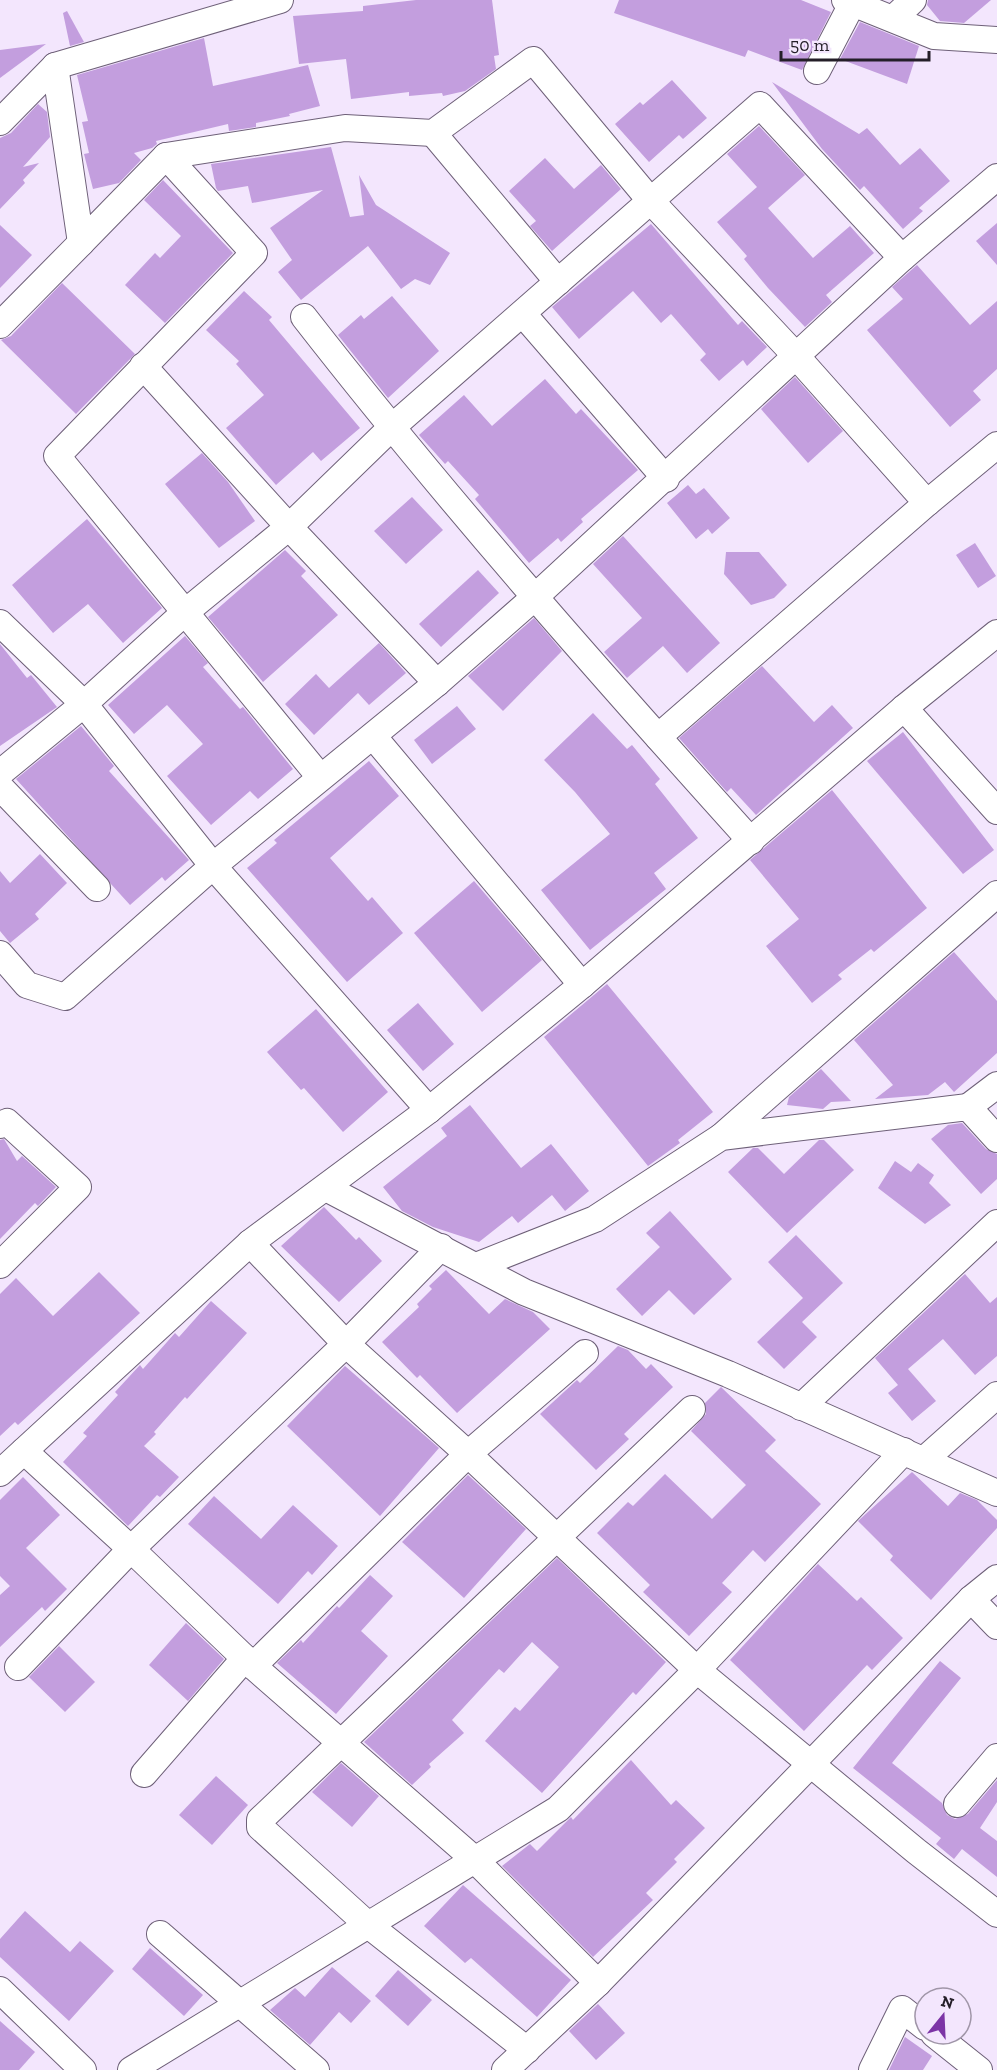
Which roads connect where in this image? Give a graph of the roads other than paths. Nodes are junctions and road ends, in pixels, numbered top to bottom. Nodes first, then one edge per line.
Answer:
1 (280, 0) edge
2 (913, 0) edge
3 (849, 2) edge
4 (894, 18) junction
5 (997, 40) edge
6 (56, 66) junction
7 (817, 71) dead end
8 (0, 122) edge
9 (433, 133) junction
10 (166, 156) junction
11 (997, 177) edge
12 (649, 199) junction
13 (81, 243) junction
14 (902, 258) junction
15 (558, 282) junction
16 (523, 314) junction
17 (304, 316) dead end
18 (0, 325) edge
19 (797, 357) junction
20 (143, 366) junction
21 (391, 428) junction
22 (997, 445) edge
23 (666, 479) junction
24 (927, 503) junction
25 (289, 527) junction
26 (535, 597) junction
27 (183, 614) junction
28 (0, 623) edge
29 (997, 633) edge
30 (437, 683) junction
31 (84, 704) junction
32 (904, 708) junction
33 (373, 736) junction
34 (658, 737) junction
35 (0, 774) edge
36 (320, 777) junction
37 (0, 787) edge
38 (997, 811) edge
39 (751, 841) junction
40 (213, 866) junction
41 (97, 888) dead end
42 (997, 894) edge
43 (0, 954) edge
44 (582, 985) junction
45 (997, 1085) edge
46 (968, 1107) junction
47 (429, 1110) junction
48 (0, 1125) edge
49 (722, 1137) junction
50 (997, 1139) edge
51 (326, 1188) junction
52 (997, 1223) edge
53 (250, 1243) junction
54 (441, 1247) junction
55 (0, 1265) edge
56 (476, 1266) junction
57 (346, 1344) junction
58 (585, 1353) dead end
59 (997, 1395) edge
60 (801, 1407) junction
61 (692, 1409) dead end
62 (24, 1451) junction
63 (468, 1454) junction
64 (915, 1455) junction
65 (0, 1473) edge
66 (997, 1493) edge
67 (558, 1539) junction
68 (131, 1549) junction
69 (997, 1578) edge
70 (971, 1599) junction
71 (997, 1626) edge
72 (249, 1662) junction
73 (18, 1667) dead end
74 (697, 1670) junction
75 (343, 1743) junction
76 (997, 1756) edge
77 (811, 1763) junction
78 (144, 1774) dead end
79 (957, 1804) dead end
80 (474, 1859) junction
81 (997, 1914) edge
82 (367, 1924) junction
83 (160, 1934) dead end
84 (598, 1983) junction
85 (0, 1990) edge
86 (240, 2002) junction
87 (913, 2018) edge
88 (949, 2046) edge
89 (526, 2050) junction
90 (83, 2070) edge
91 (131, 2070) edge
92 (316, 2070) edge
93 (505, 2070) edge
94 (872, 2070) edge
95 (979, 2070) edge

1 - 6 street
2 - 4 street
3 - 4 street
3 - 7 street
4 - 5 street
6 - 8 street
6 - 13 street
9 - 10 street
9 - 12 street
9 - 15 street
10 - 13 street
10 - 20 street
11 - 14 street
12 - 14 street
12 - 15 street
12 - 19 street
13 - 18 street
14 - 19 street
15 - 16 street
16 - 21 street
16 - 23 street
17 - 21 street
19 - 23 street
19 - 24 street
20 - 25 street
20 - 27 street
21 - 25 street
21 - 26 street
22 - 24 street
23 - 26 street
24 - 34 street
25 - 27 street
25 - 30 street
26 - 30 street
26 - 34 street
27 - 31 street
27 - 36 street
28 - 31 street
29 - 32 street
30 - 33 street
31 - 35 street
31 - 40 street
32 - 38 street
32 - 39 street
33 - 36 street
33 - 44 street
34 - 39 street
36 - 40 street
37 - 41 street
39 - 44 street
40 - 43 street
40 - 47 street
42 - 49 street
44 - 47 street
45 - 46 street
46 - 49 street
46 - 50 street
47 - 51 street
48 - 55 street
49 - 56 street
51 - 53 street
51 - 54 street
52 - 60 street
53 - 57 street
53 - 62 street
54 - 56 street
54 - 57 street
56 - 60 street
57 - 63 street
57 - 68 street
58 - 63 street
59 - 64 street
60 - 64 street
61 - 67 street
62 - 65 street
62 - 68 street
63 - 67 street
63 - 72 street
64 - 66 street
64 - 74 street
67 - 74 street
67 - 75 street
68 - 72 street
68 - 73 street
69 - 70 street
70 - 71 street
70 - 77 street
72 - 75 street
72 - 78 street
74 - 77 street
74 - 80 street
75 - 80 street
75 - 82 street
76 - 79 street
77 - 81 street
77 - 84 street
80 - 82 street
80 - 84 street
82 - 86 street
82 - 89 street
83 - 86 street
84 - 89 street
85 - 90 street
86 - 91 street
86 - 92 street
87 - 94 street
88 - 95 street
89 - 93 street

